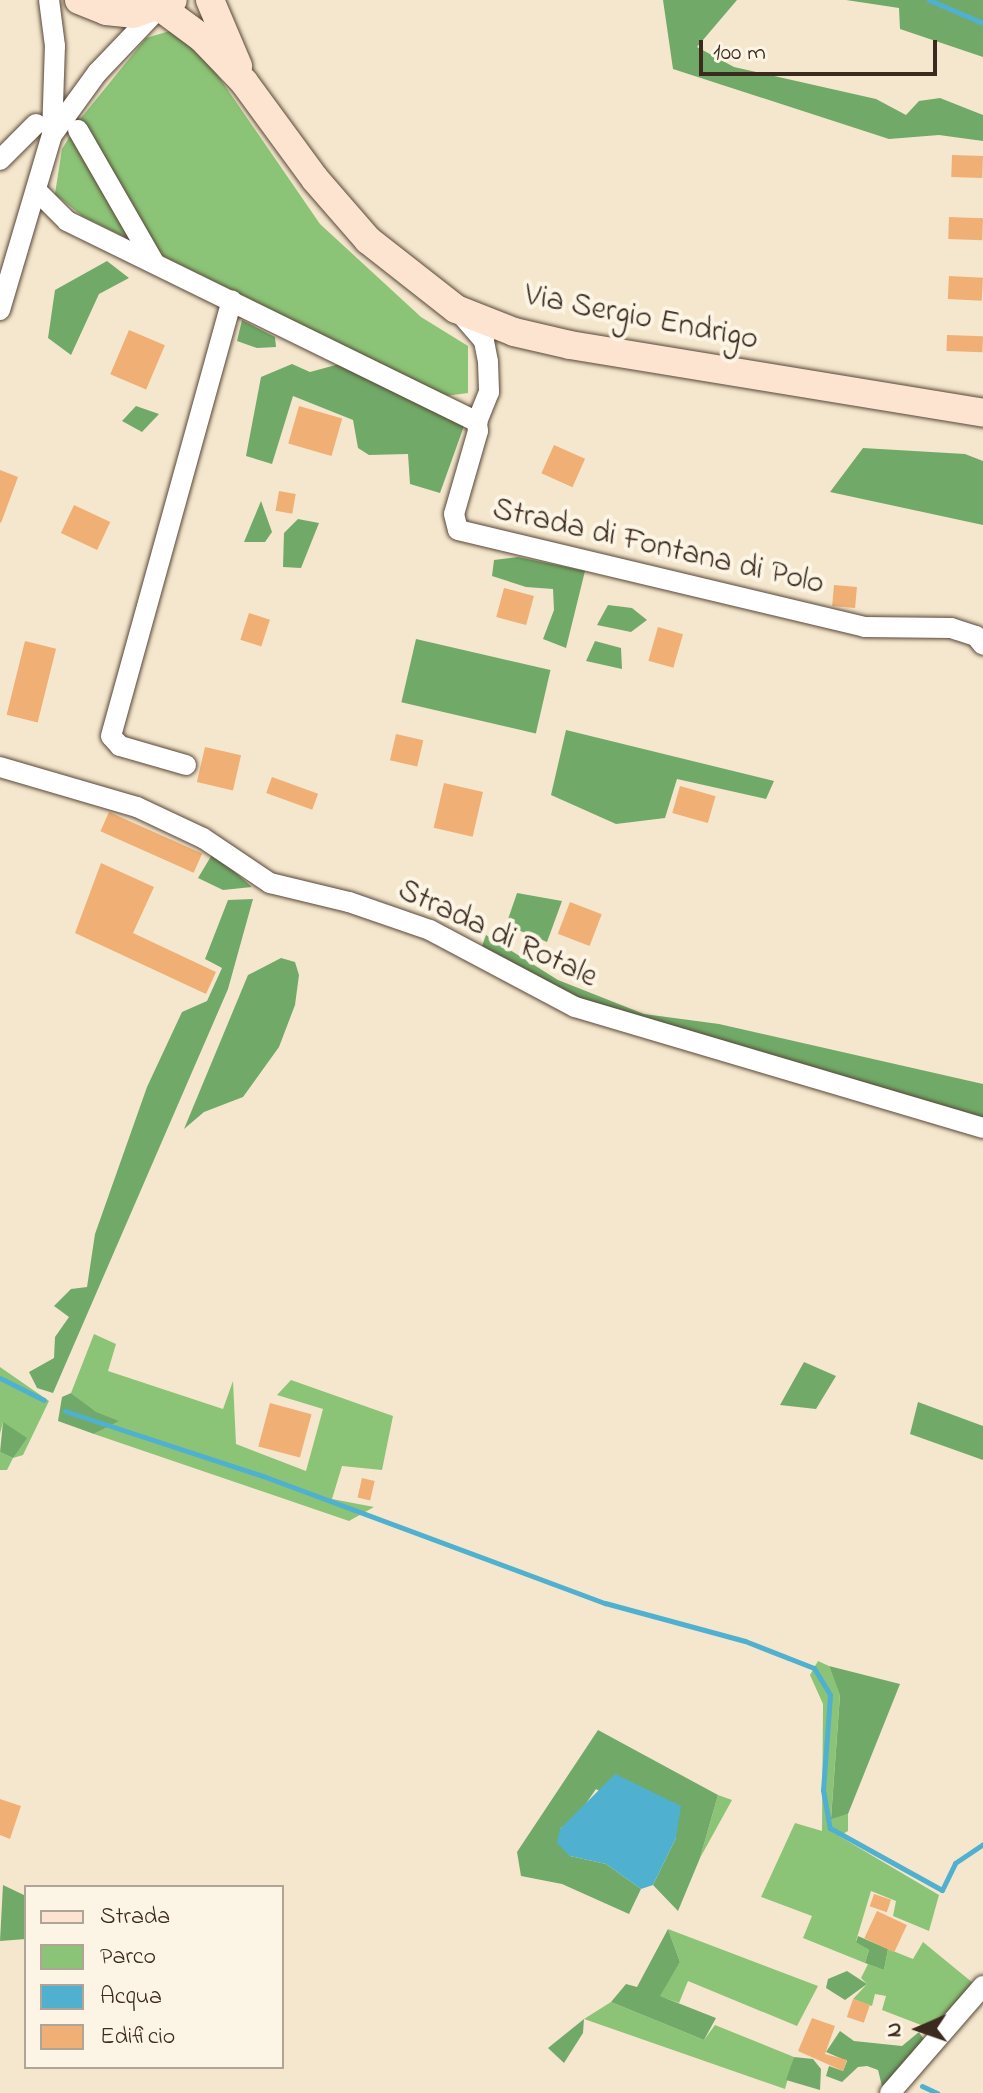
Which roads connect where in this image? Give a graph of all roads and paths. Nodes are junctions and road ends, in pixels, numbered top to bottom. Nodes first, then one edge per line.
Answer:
1 (49, 0) edge
2 (79, 0) edge
3 (210, 0) edge
4 (167, 4) edge
5 (244, 82) junction
6 (44, 130) junction
7 (78, 130) dead end
8 (0, 160) edge
9 (39, 193) junction
10 (154, 262) junction
11 (232, 301) junction
12 (456, 309) junction
13 (0, 310) edge
14 (983, 413) edge
15 (477, 422) junction
16 (983, 645) edge
17 (186, 765) dead end
18 (0, 767) edge
19 (983, 1128) edge
20 (983, 1986) edge
21 (890, 2093) edge

1 - 6 street
2 - 4 street
3 - 5 street, Via Sergio Endrigo
4 - 5 street, Via Sergio Endrigo
4 - 6 street
5 - 12 street, Via Sergio Endrigo
6 - 8 street
6 - 9 street
7 - 10 street
9 - 10 street
9 - 13 street
10 - 11 street
11 - 15 street
11 - 17 street
12 - 14 street, Via Sergio Endrigo
12 - 15 street
15 - 16 street, Strada di Fontana di Polo
18 - 19 street, Strada di Rotale
20 - 21 street

